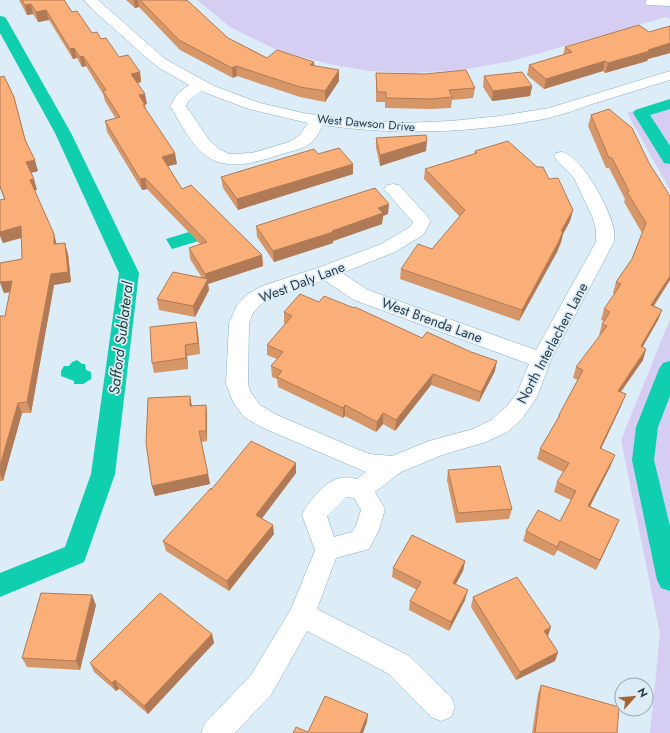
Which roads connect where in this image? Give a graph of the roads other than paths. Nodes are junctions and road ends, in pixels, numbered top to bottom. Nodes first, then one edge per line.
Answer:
1 (91, 0) edge
2 (652, 2) dead end
3 (670, 2) edge
4 (670, 75) edge
5 (199, 85) junction
6 (318, 120) junction
7 (562, 157) dead end
8 (393, 189) dead end
9 (327, 272) junction
10 (541, 360) junction
11 (394, 465) junction
12 (361, 489) junction
13 (326, 550) junction
14 (302, 615) junction
15 (441, 707) dead end
16 (215, 733) edge

1 - 5 street, West Dawson Drive
2 - 3 street
4 - 6 street, West Dawson Drive
5 - 6 street, West Dawson Drive
5 - 6 street
7 - 10 street, North Interlachen Lane
8 - 9 street, West Daly Lane
9 - 10 street, West Brenda Lane
9 - 11 street, West Daly Lane
10 - 11 street, North Interlachen Lane
11 - 12 street
12 - 13 street
12 - 13 street
13 - 14 street
14 - 15 street
14 - 16 street

